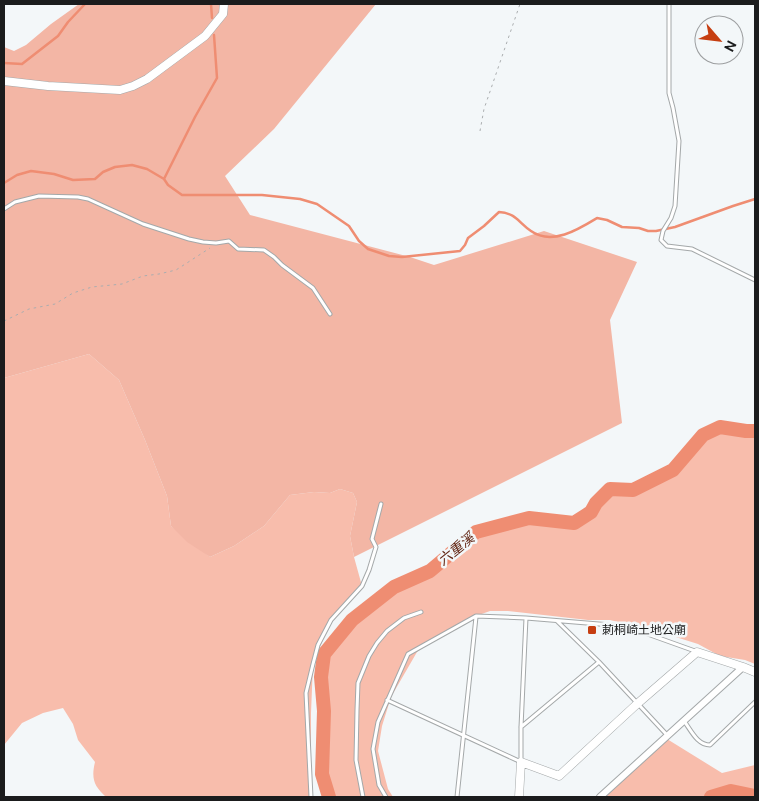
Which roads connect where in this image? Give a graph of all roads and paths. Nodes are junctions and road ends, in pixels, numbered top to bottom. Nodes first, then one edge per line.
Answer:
1 (224, 4) edge
2 (520, 4) edge
3 (668, 4) edge
4 (4, 81) edge
5 (480, 131) dead end
6 (4, 209) edge
7 (216, 243) junction
8 (755, 280) edge
9 (330, 314) dead end
10 (4, 321) edge
11 (381, 504) dead end
12 (421, 612) dead end
13 (476, 616) junction
14 (526, 618) junction
15 (557, 621) junction
16 (697, 652) junction
17 (599, 662) junction
18 (743, 666) junction
19 (755, 672) edge
20 (387, 700) junction
21 (755, 702) edge
22 (637, 704) junction
23 (684, 720) junction
24 (521, 728) junction
25 (463, 736) junction
26 (668, 736) junction
27 (521, 762) junction
28 (311, 797) edge
29 (363, 797) edge
30 (386, 797) edge
31 (457, 797) edge
32 (519, 797) edge
33 (600, 797) edge

1 - 4 street
2 - 5 path
3 - 8 lane
6 - 7 lane
7 - 9 lane
7 - 10 path
11 - 28 lane
12 - 29 lane
13 - 14 lane
13 - 20 lane
13 - 25 lane
14 - 15 lane
14 - 24 lane
15 - 16 lane
15 - 17 lane
16 - 18 street
16 - 22 street
17 - 22 lane
17 - 24 lane
18 - 19 street
18 - 23 street
20 - 25 lane
20 - 30 lane
21 - 23 lane
22 - 26 lane
22 - 27 street
23 - 26 street
24 - 27 lane
25 - 27 lane
25 - 31 lane
26 - 33 street
27 - 32 street

